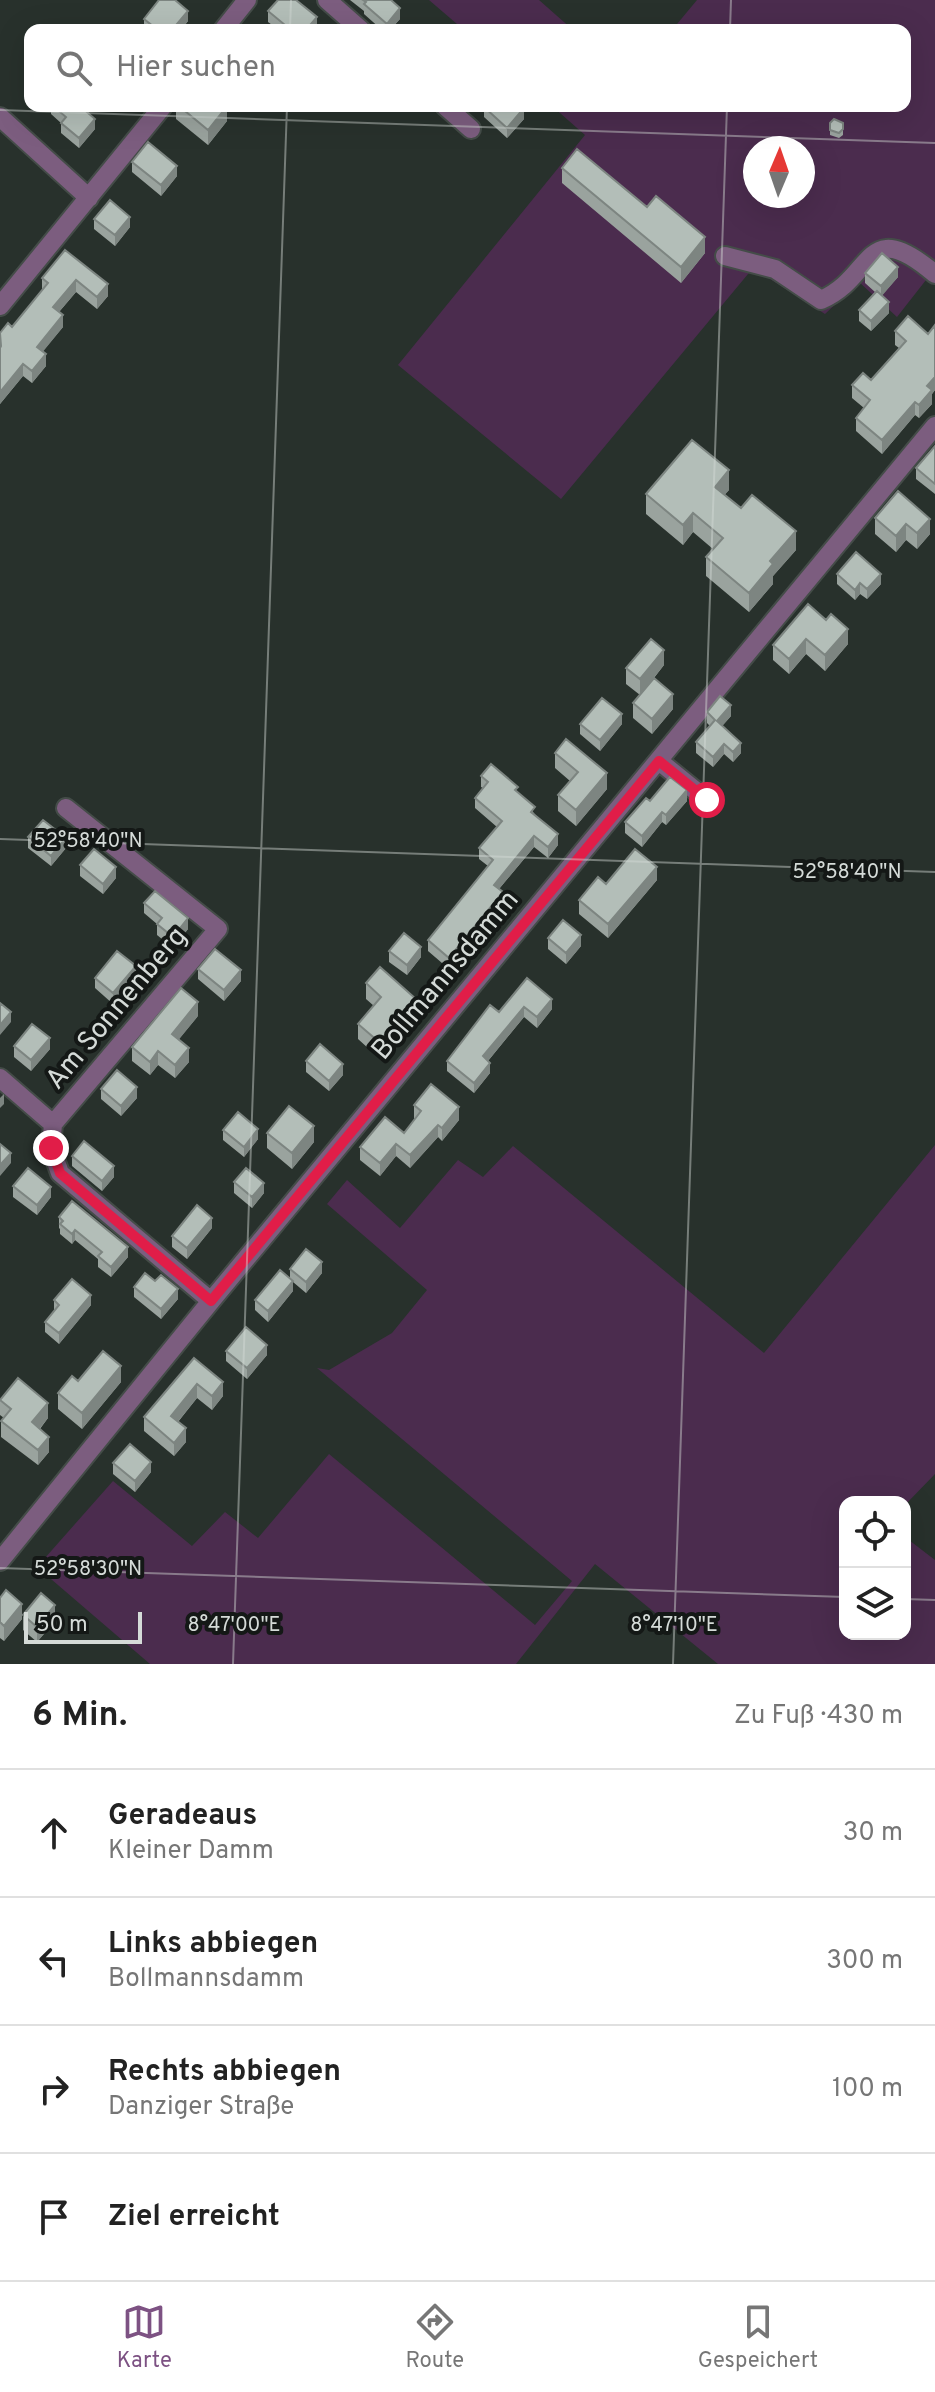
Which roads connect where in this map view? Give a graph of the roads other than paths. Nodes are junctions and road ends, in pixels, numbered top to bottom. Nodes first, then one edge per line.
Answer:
1 (247, 0) edge
2 (327, 0) edge
3 (228, 24) edge
4 (354, 24) edge
5 (158, 112) edge
6 (452, 112) edge
7 (0, 117) edge
8 (471, 129) dead end
9 (89, 198) junction
10 (725, 256) dead end
11 (935, 274) edge
12 (0, 306) edge
13 (935, 426) edge
14 (659, 761) junction
15 (707, 800) dead end
16 (66, 808) dead end
17 (0, 1078) edge
18 (53, 1124) junction
19 (211, 1301) junction
20 (0, 1561) edge

1 - 3 street
2 - 4 street
5 - 9 street
6 - 8 street
7 - 9 street
9 - 12 street
10 - 11 street
13 - 14 street, Bollmannsdamm
14 - 15 street
14 - 19 street, Bollmannsdamm
16 - 18 street, Am Sonnenberg
17 - 18 street
18 - 19 street
19 - 20 street, Bollmannsdamm

